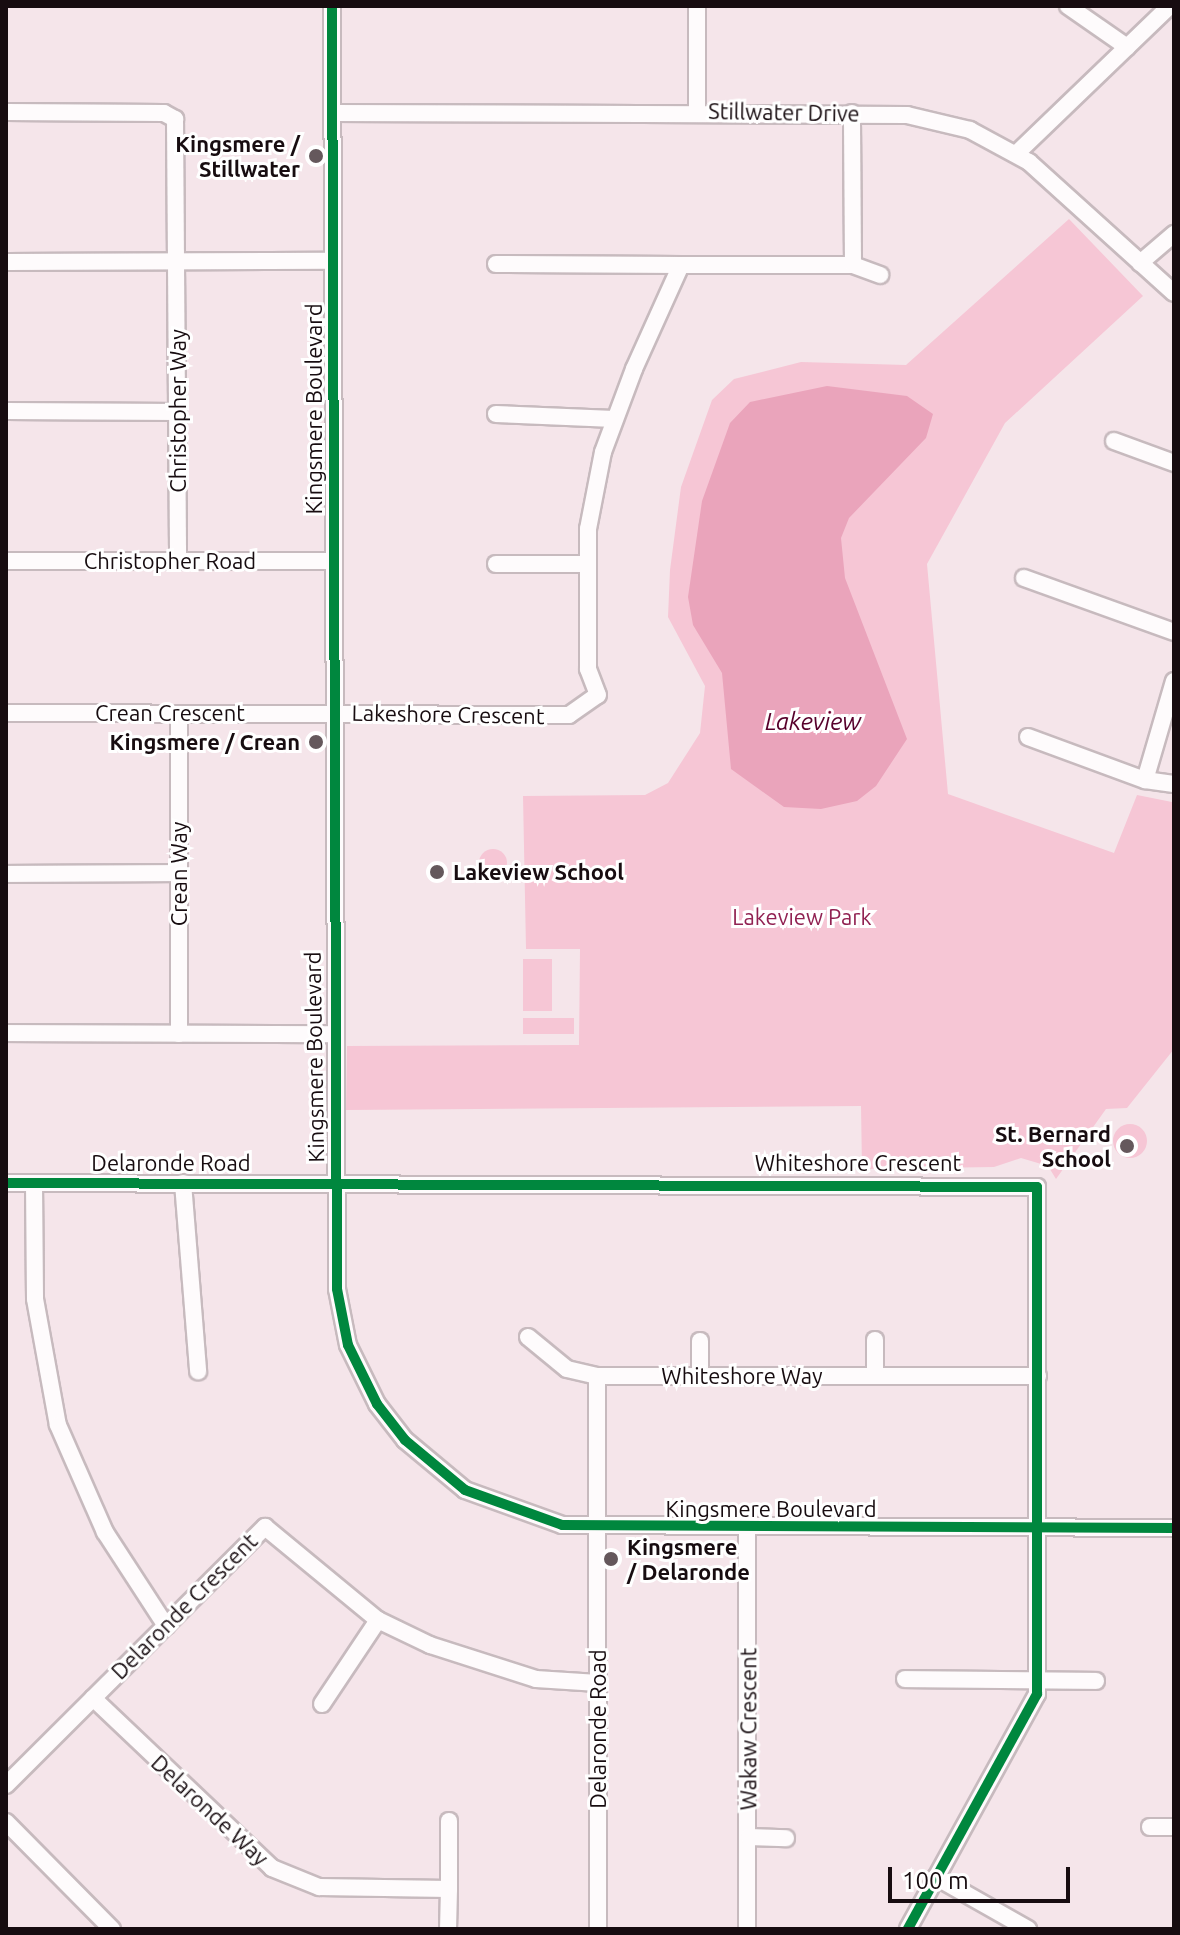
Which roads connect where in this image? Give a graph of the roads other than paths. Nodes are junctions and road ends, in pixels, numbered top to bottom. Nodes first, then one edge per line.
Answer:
1 (332, 6) edge
2 (697, 6) edge
3 (1068, 6) edge
4 (1170, 6) edge
5 (1127, 47) junction
6 (697, 111) junction
7 (6, 112) edge
8 (333, 113) junction
9 (852, 113) junction
10 (1017, 153) junction
11 (1174, 234) edge
12 (333, 261) junction
13 (6, 262) edge
14 (178, 262) junction
15 (1140, 263) junction
16 (496, 264) dead end
17 (681, 265) junction
18 (853, 265) junction
19 (880, 275) dead end
20 (1174, 293) edge
21 (6, 411) edge
22 (178, 412) junction
23 (496, 414) dead end
24 (614, 419) junction
25 (1114, 441) dead end
26 (1174, 463) edge
27 (178, 560) junction
28 (6, 561) edge
29 (334, 561) junction
30 (496, 564) dead end
31 (585, 564) junction
32 (1024, 578) dead end
33 (1174, 632) edge
34 (1174, 681) edge
35 (333, 712) junction
36 (6, 713) edge
37 (179, 714) junction
38 (1028, 737) dead end
39 (1145, 780) junction
40 (1174, 784) edge
41 (179, 873) junction
42 (6, 874) edge
43 (6, 1033) edge
44 (179, 1034) junction
45 (333, 1034) junction
46 (335, 1182) junction
47 (6, 1183) edge
48 (34, 1183) junction
49 (183, 1183) junction
50 (528, 1337) dead end
51 (875, 1340) dead end
52 (700, 1341) dead end
53 (198, 1371) dead end
54 (875, 1375) junction
55 (597, 1376) junction
56 (700, 1376) junction
57 (1038, 1376) junction
58 (597, 1528) junction
59 (1174, 1528) edge
60 (747, 1529) junction
61 (1038, 1529) junction
62 (378, 1620) junction
63 (166, 1626) junction
64 (905, 1679) dead end
65 (1037, 1681) junction
66 (1096, 1681) dead end
67 (598, 1683) junction
68 (93, 1698) junction
69 (322, 1704) dead end
70 (6, 1785) edge
71 (449, 1821) dead end
72 (6, 1822) edge
73 (1150, 1827) dead end
74 (1174, 1827) edge
75 (749, 1837) junction
76 (786, 1838) dead end
77 (936, 1877) junction
78 (449, 1889) junction
79 (112, 1929) edge
80 (448, 1929) edge
81 (598, 1929) edge
82 (747, 1929) edge
83 (908, 1929) edge
84 (1028, 1929) edge

1 - 8 street, Kingsmere Boulevard
2 - 6 street
3 - 5 street
4 - 5 street
5 - 10 street
6 - 8 street, Stillwater Drive
6 - 9 street, Stillwater Drive
7 - 14 street, Christopher Way
8 - 12 street, Kingsmere Boulevard
9 - 10 street, Stillwater Drive
9 - 18 street
10 - 15 street, Stillwater Drive
11 - 15 street
12 - 14 street
12 - 29 street, Kingsmere Boulevard
13 - 14 street
14 - 22 street, Christopher Way
15 - 20 street, Stillwater Drive
16 - 17 street
17 - 18 street
17 - 24 street, Lakeshore Crescent
18 - 19 street
21 - 22 street
22 - 27 street, Christopher Way
23 - 24 street
24 - 31 street, Lakeshore Crescent
25 - 26 street
27 - 28 street, Christopher Road
27 - 29 street, Christopher Road
29 - 35 street, Kingsmere Boulevard
30 - 31 street
31 - 35 street, Lakeshore Crescent
32 - 33 street
34 - 39 street
35 - 37 street, Crean Crescent
35 - 45 street, Kingsmere Boulevard
36 - 37 street, Crean Crescent
37 - 41 street, Crean Way
38 - 39 street
39 - 40 street
41 - 42 street
41 - 44 street, Crean Way
43 - 44 street
44 - 45 street
45 - 46 street, Kingsmere Boulevard
46 - 49 street, Delaronde Road
46 - 57 street, Whiteshore Crescent
46 - 58 street, Kingsmere Boulevard
47 - 48 street, Delaronde Road
48 - 49 street, Delaronde Road
48 - 63 street
49 - 53 street
50 - 55 street, Whiteshore Way
51 - 54 street
52 - 56 street
54 - 56 street, Whiteshore Way
54 - 57 street, Whiteshore Way
55 - 56 street, Whiteshore Way
55 - 58 street
57 - 61 street, Whiteshore Crescent
58 - 60 street, Kingsmere Boulevard
58 - 67 street, Delaronde Road
59 - 61 street, Kingsmere Boulevard
60 - 61 street, Kingsmere Boulevard
60 - 75 street, Wakaw Crescent
61 - 65 street
62 - 63 street, Delaronde Crescent
62 - 67 street, Delaronde Crescent
62 - 69 street
63 - 68 street, Delaronde Crescent
64 - 65 street
65 - 66 street
65 - 77 street
67 - 81 street, Delaronde Road
68 - 70 street, Delaronde Crescent
68 - 78 street, Delaronde Way
71 - 78 street
72 - 79 street
73 - 74 street
75 - 76 street
75 - 82 street, Wakaw Crescent
77 - 83 street
77 - 84 street
78 - 80 street

